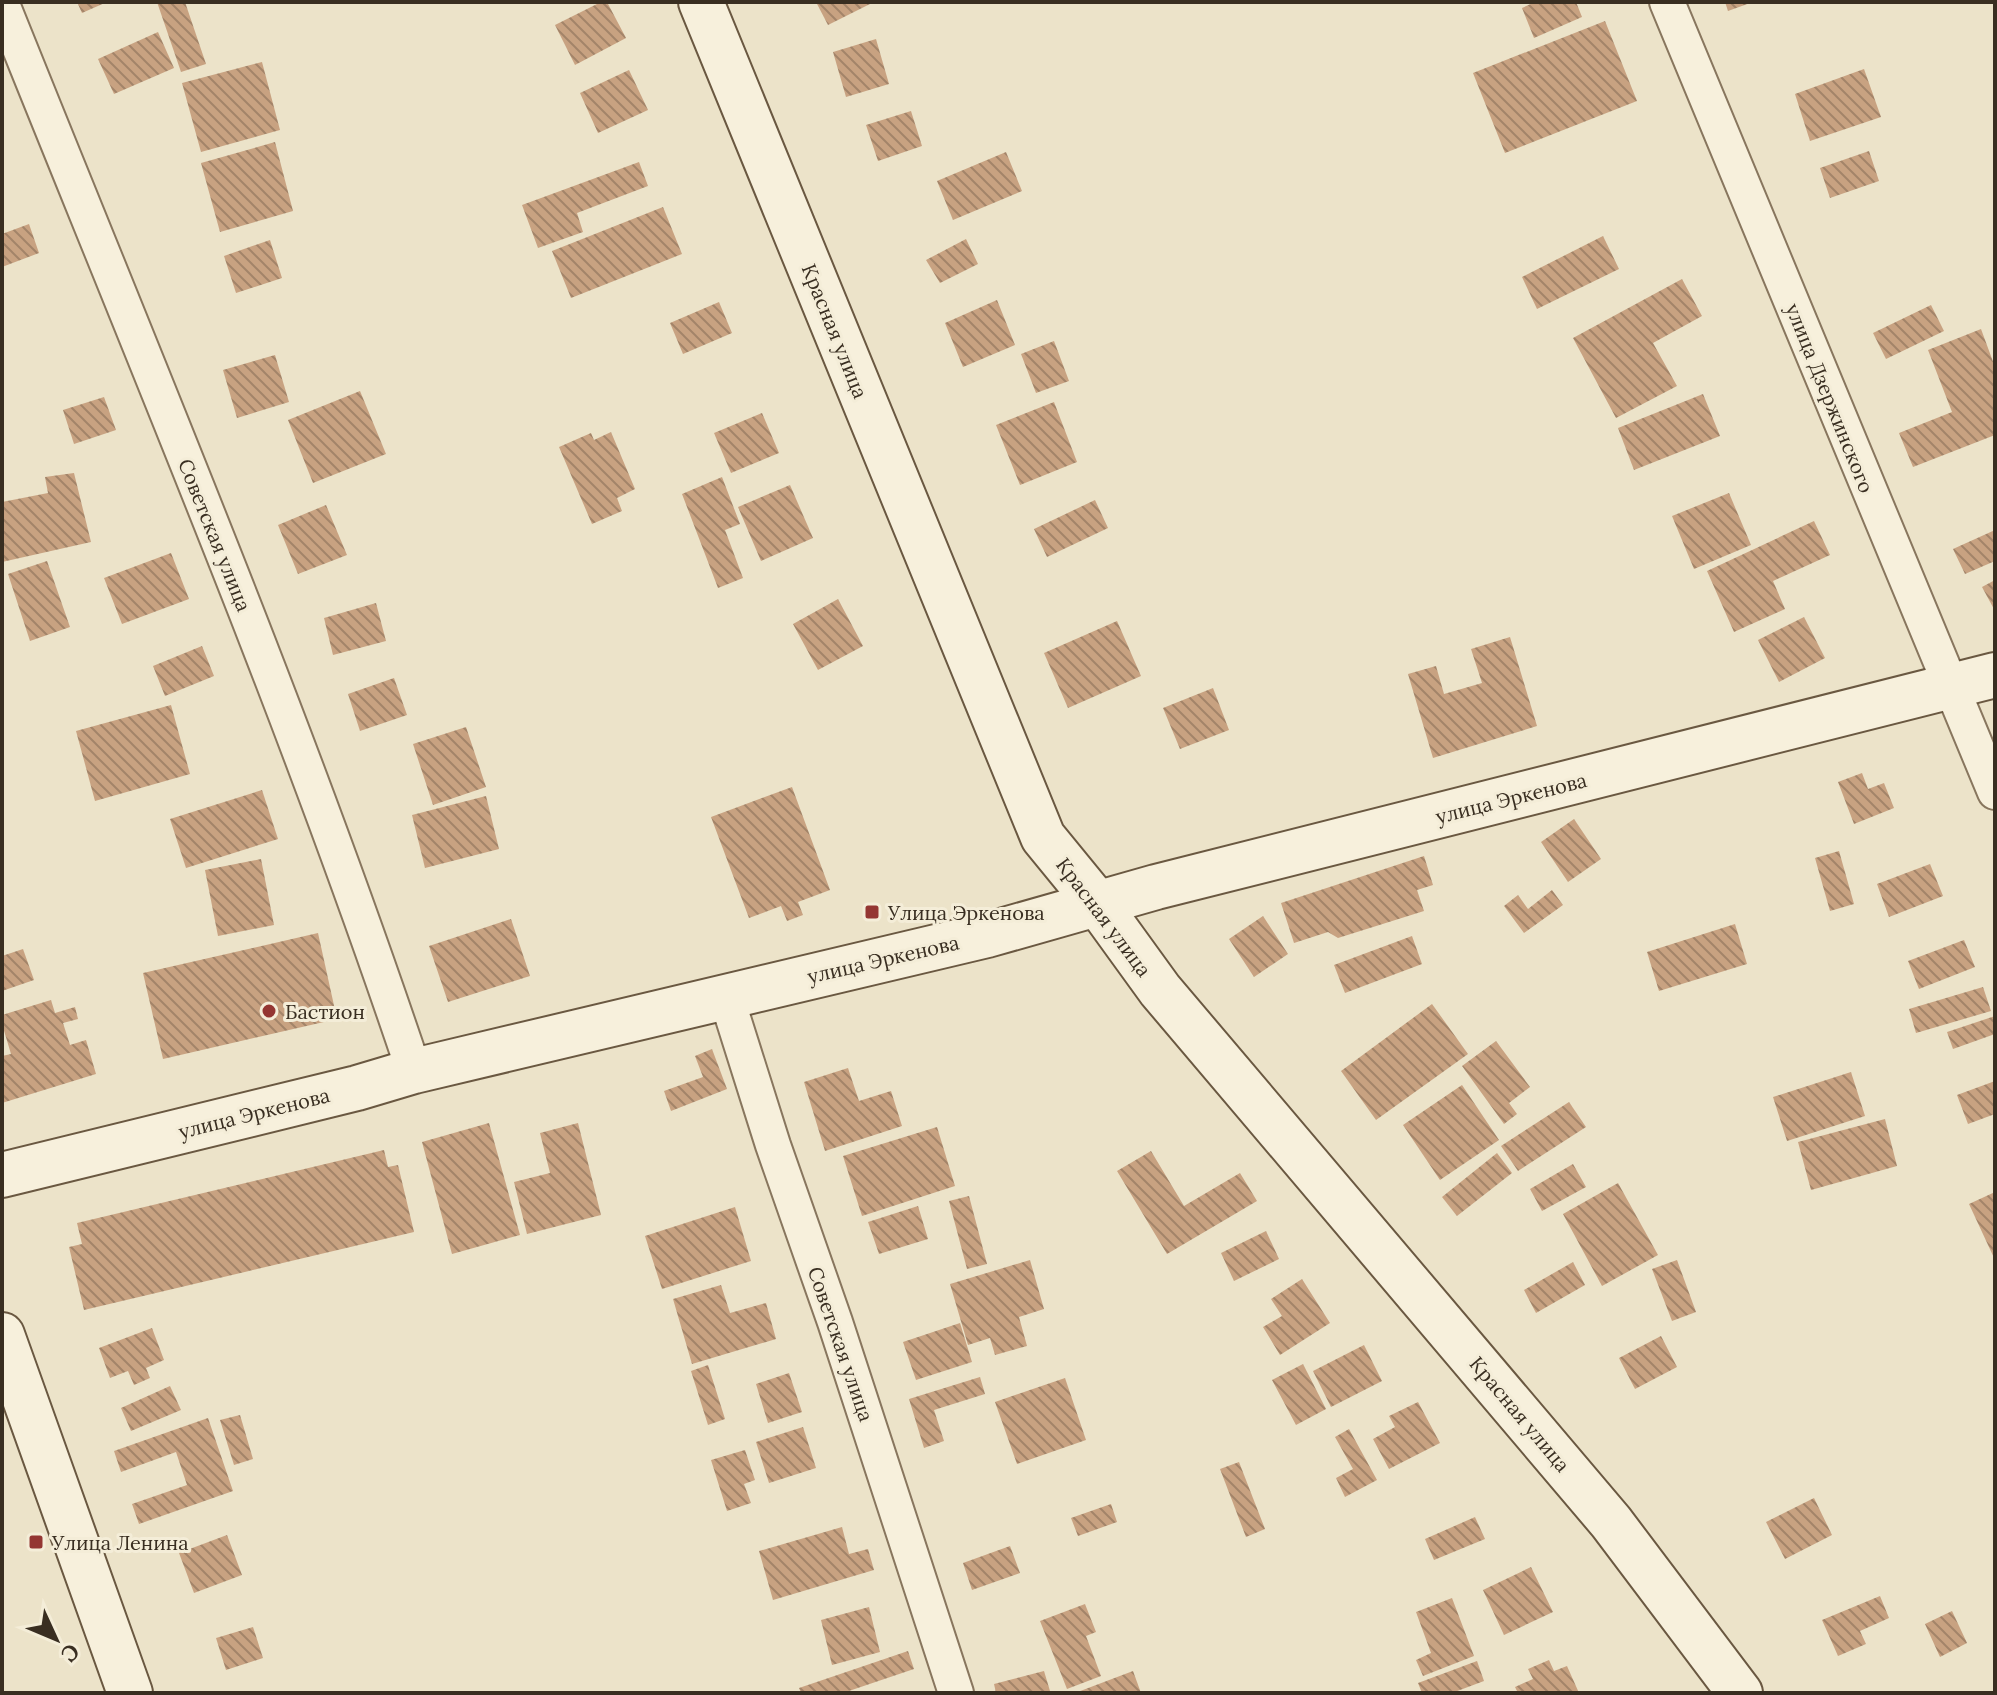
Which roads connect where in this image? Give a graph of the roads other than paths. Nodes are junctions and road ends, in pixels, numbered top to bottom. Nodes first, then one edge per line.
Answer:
1 (701, 2) edge
2 (1667, 2) edge
3 (2, 4) edge
4 (1995, 675) edge
5 (1950, 687) junction
6 (1995, 792) edge
7 (1097, 903) junction
8 (726, 996) junction
9 (414, 1071) junction
10 (2, 1175) edge
11 (2, 1335) edge
12 (130, 1693) edge
13 (956, 1693) edge
14 (1740, 1693) edge

1 - 7 street, Красная улица
2 - 5 street, улица Дзержинского
3 - 9 street, Советская улица
4 - 5 street, улица Эркенова
5 - 6 street, улица Дзержинского
5 - 7 street, улица Эркенова
7 - 8 street, улица Эркенова
7 - 14 street, Красная улица
8 - 9 street, улица Эркенова
8 - 13 street, Советская улица
9 - 10 street, улица Эркенова
11 - 12 street

